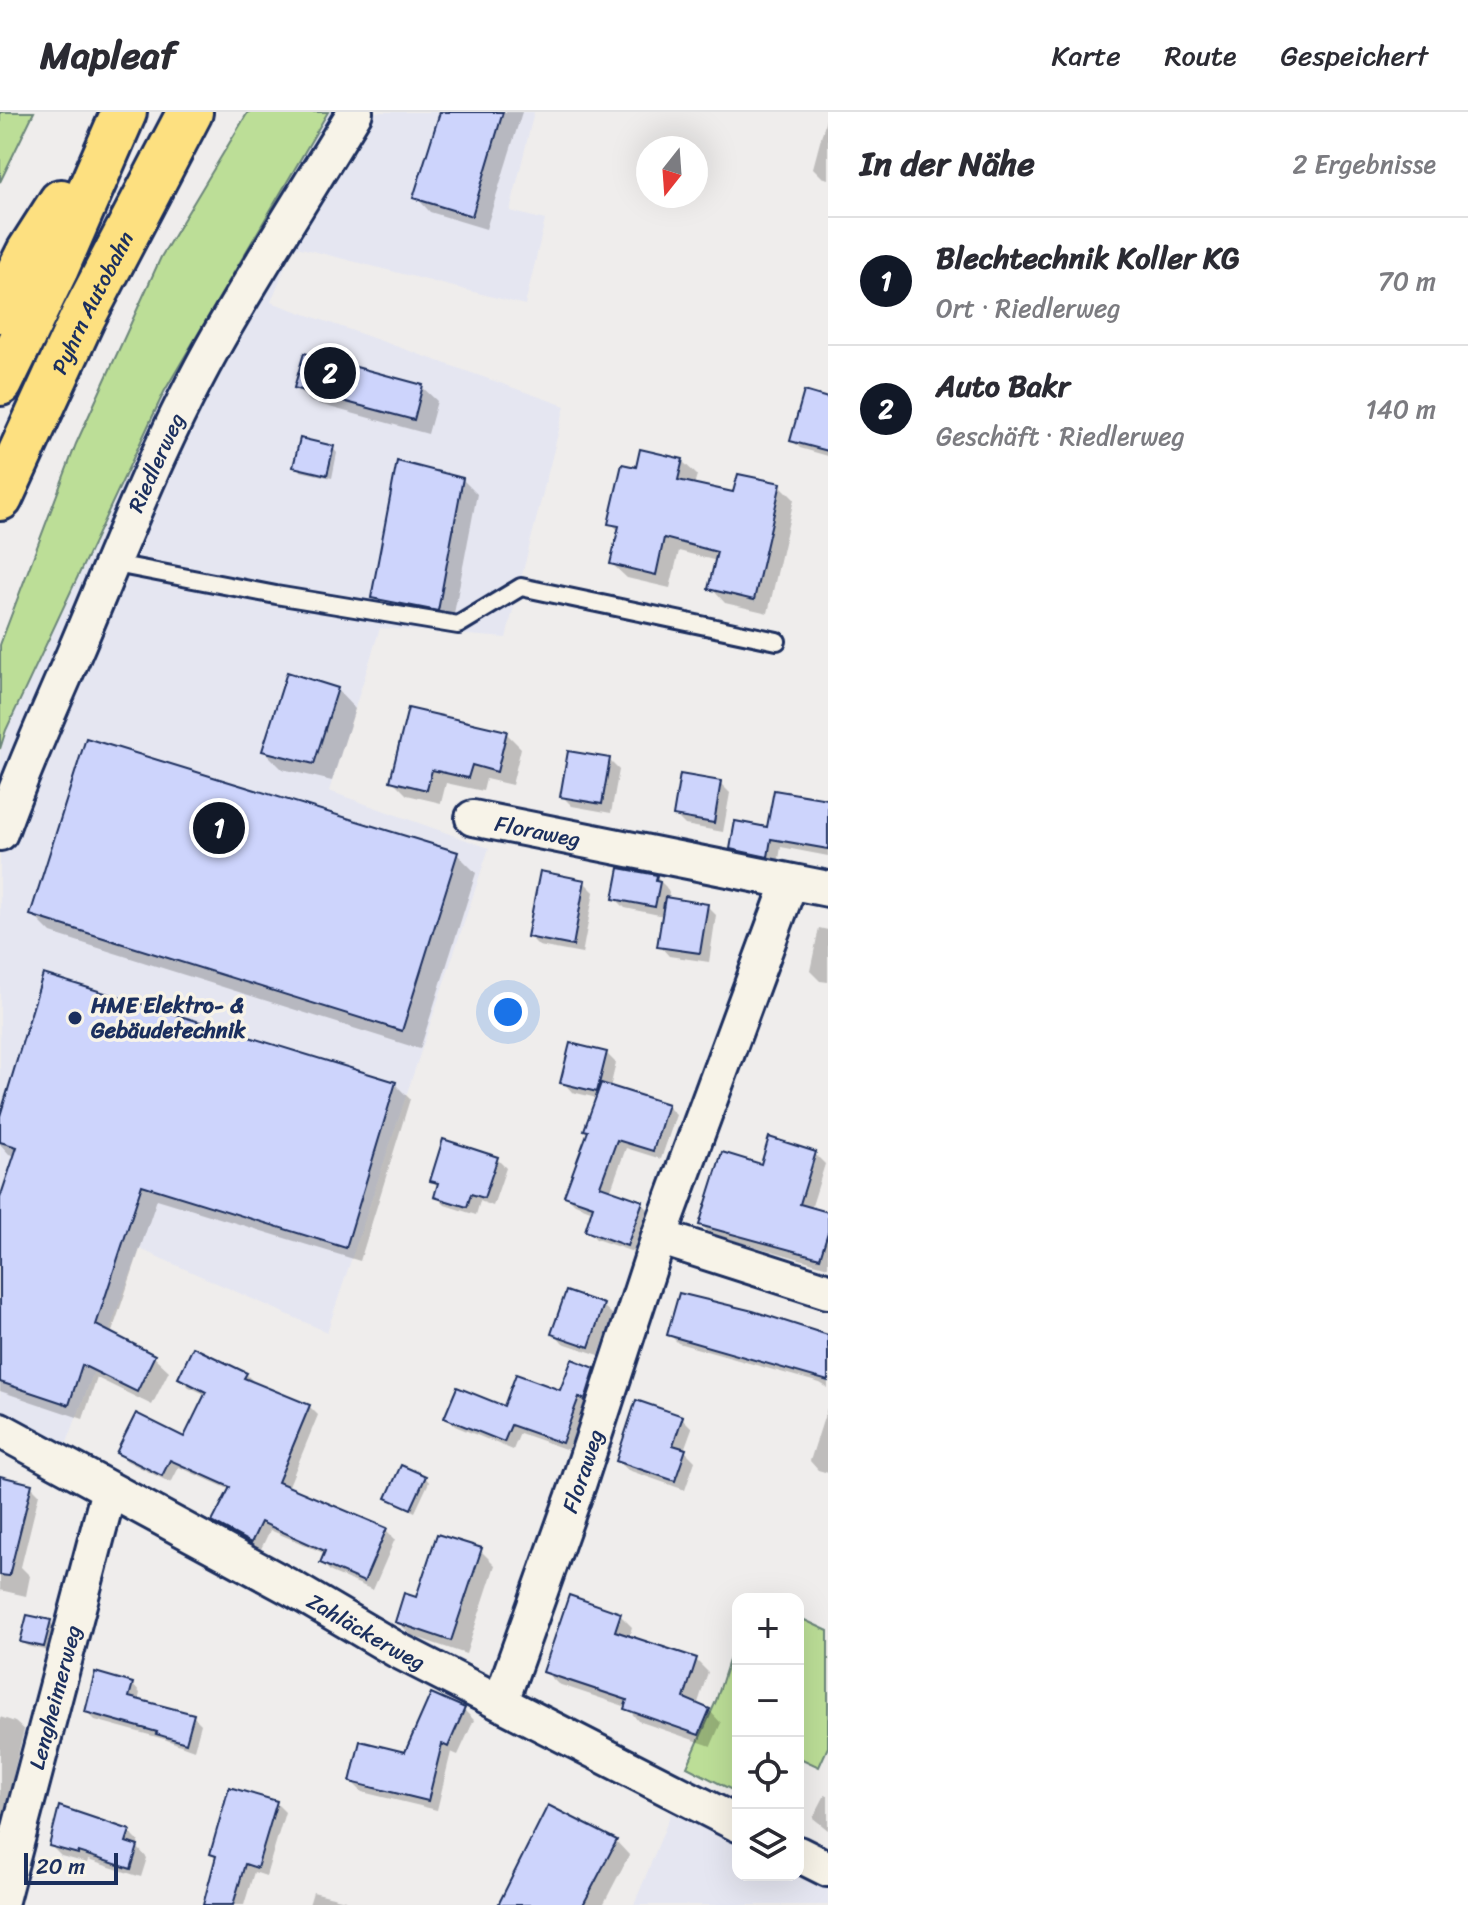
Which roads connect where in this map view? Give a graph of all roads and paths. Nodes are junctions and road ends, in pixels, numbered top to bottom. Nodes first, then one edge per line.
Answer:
1 (121, 112) edge
2 (190, 112) edge
3 (355, 112) edge
4 (0, 310) edge
5 (0, 383) edge
6 (0, 498) edge
7 (110, 563) junction
8 (777, 641) dead end
9 (473, 818) dead end
10 (0, 833) edge
11 (790, 882) junction
12 (828, 889) edge
13 (659, 1237) junction
14 (828, 1291) edge
15 (0, 1430) edge
16 (109, 1490) junction
17 (501, 1701) junction
18 (732, 1821) edge
19 (804, 1857) edge
20 (828, 1869) edge
21 (0, 1904) edge

1 - 4 highway
1 - 5 highway
2 - 6 highway, Pyhrn Autobahn
3 - 7 street, Riedlerweg
7 - 8 lane
7 - 10 street, Riedlerweg
9 - 11 street, Floraweg
11 - 12 street, Floraweg
11 - 13 street, Floraweg
13 - 14 street
13 - 17 street, Floraweg
15 - 16 street, Zahläckerweg
16 - 17 street, Zahläckerweg
16 - 21 street, Lengheimerweg
17 - 18 street, Zahläckerweg
19 - 20 street

